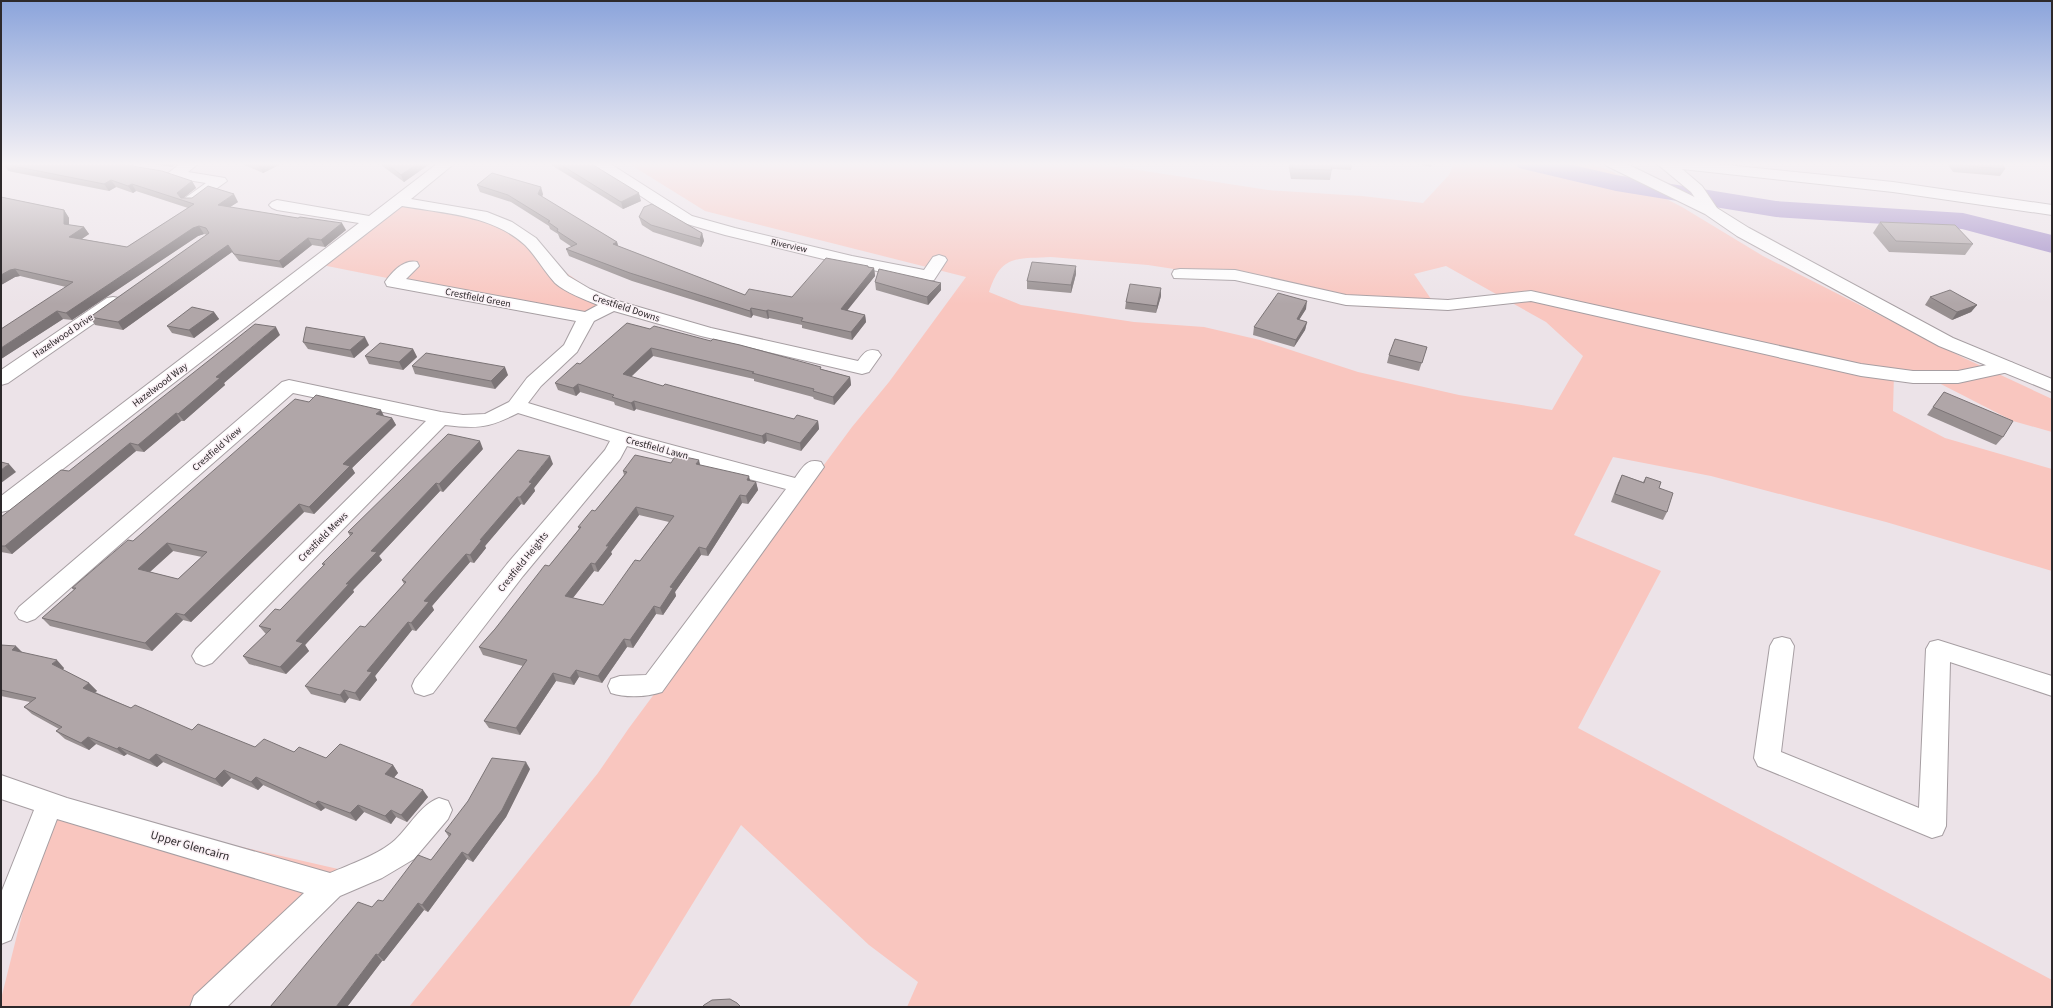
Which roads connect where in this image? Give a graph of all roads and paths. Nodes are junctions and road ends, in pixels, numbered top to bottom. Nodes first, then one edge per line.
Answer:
1 (288, 210) edge
2 (388, 210) edge
3 (449, 210) edge
4 (672, 210) edge
5 (1711, 211) edge
6 (373, 221) junction
7 (939, 260) dead end
8 (411, 266) dead end
9 (1180, 274) dead end
10 (126, 293) edge
11 (612, 305) junction
12 (587, 318) junction
13 (872, 355) dead end
14 (2006, 367) junction
15 (1, 379) edge
16 (2052, 386) edge
17 (516, 406) junction
18 (441, 418) junction
19 (622, 438) junction
20 (814, 467) dead end
21 (800, 486) junction
22 (3, 505) dead end
23 (27, 613) dead end
24 (1782, 646) dead end
25 (204, 656) dead end
26 (424, 686) dead end
27 (620, 686) dead end
28 (2052, 686) edge
29 (1, 787) edge
30 (50, 804) junction
31 (440, 810) dead end
32 (330, 887) junction
33 (1, 930) edge
34 (205, 1007) edge

1 - 6 street
2 - 6 street, Hazelwood Way
3 - 11 street, Crestfield Downs
4 - 7 street, Riverview
5 - 14 main road
6 - 22 street, Hazelwood Way
8 - 12 street, Crestfield Green
9 - 14 street
10 - 15 street, Hazelwood Drive
11 - 12 street
11 - 13 street, Crestfield Downs
12 - 17 street
14 - 16 main road
17 - 18 street
17 - 19 street, Crestfield Lawn
18 - 23 street, Crestfield View
18 - 25 street, Crestfield Mews
19 - 21 street, Crestfield Lawn
19 - 26 street, Crestfield Heights
20 - 21 street
21 - 27 street
24 - 28 street
29 - 30 street, Upper Glencairn
30 - 32 street, Upper Glencairn
30 - 33 street
31 - 32 street
32 - 34 street

